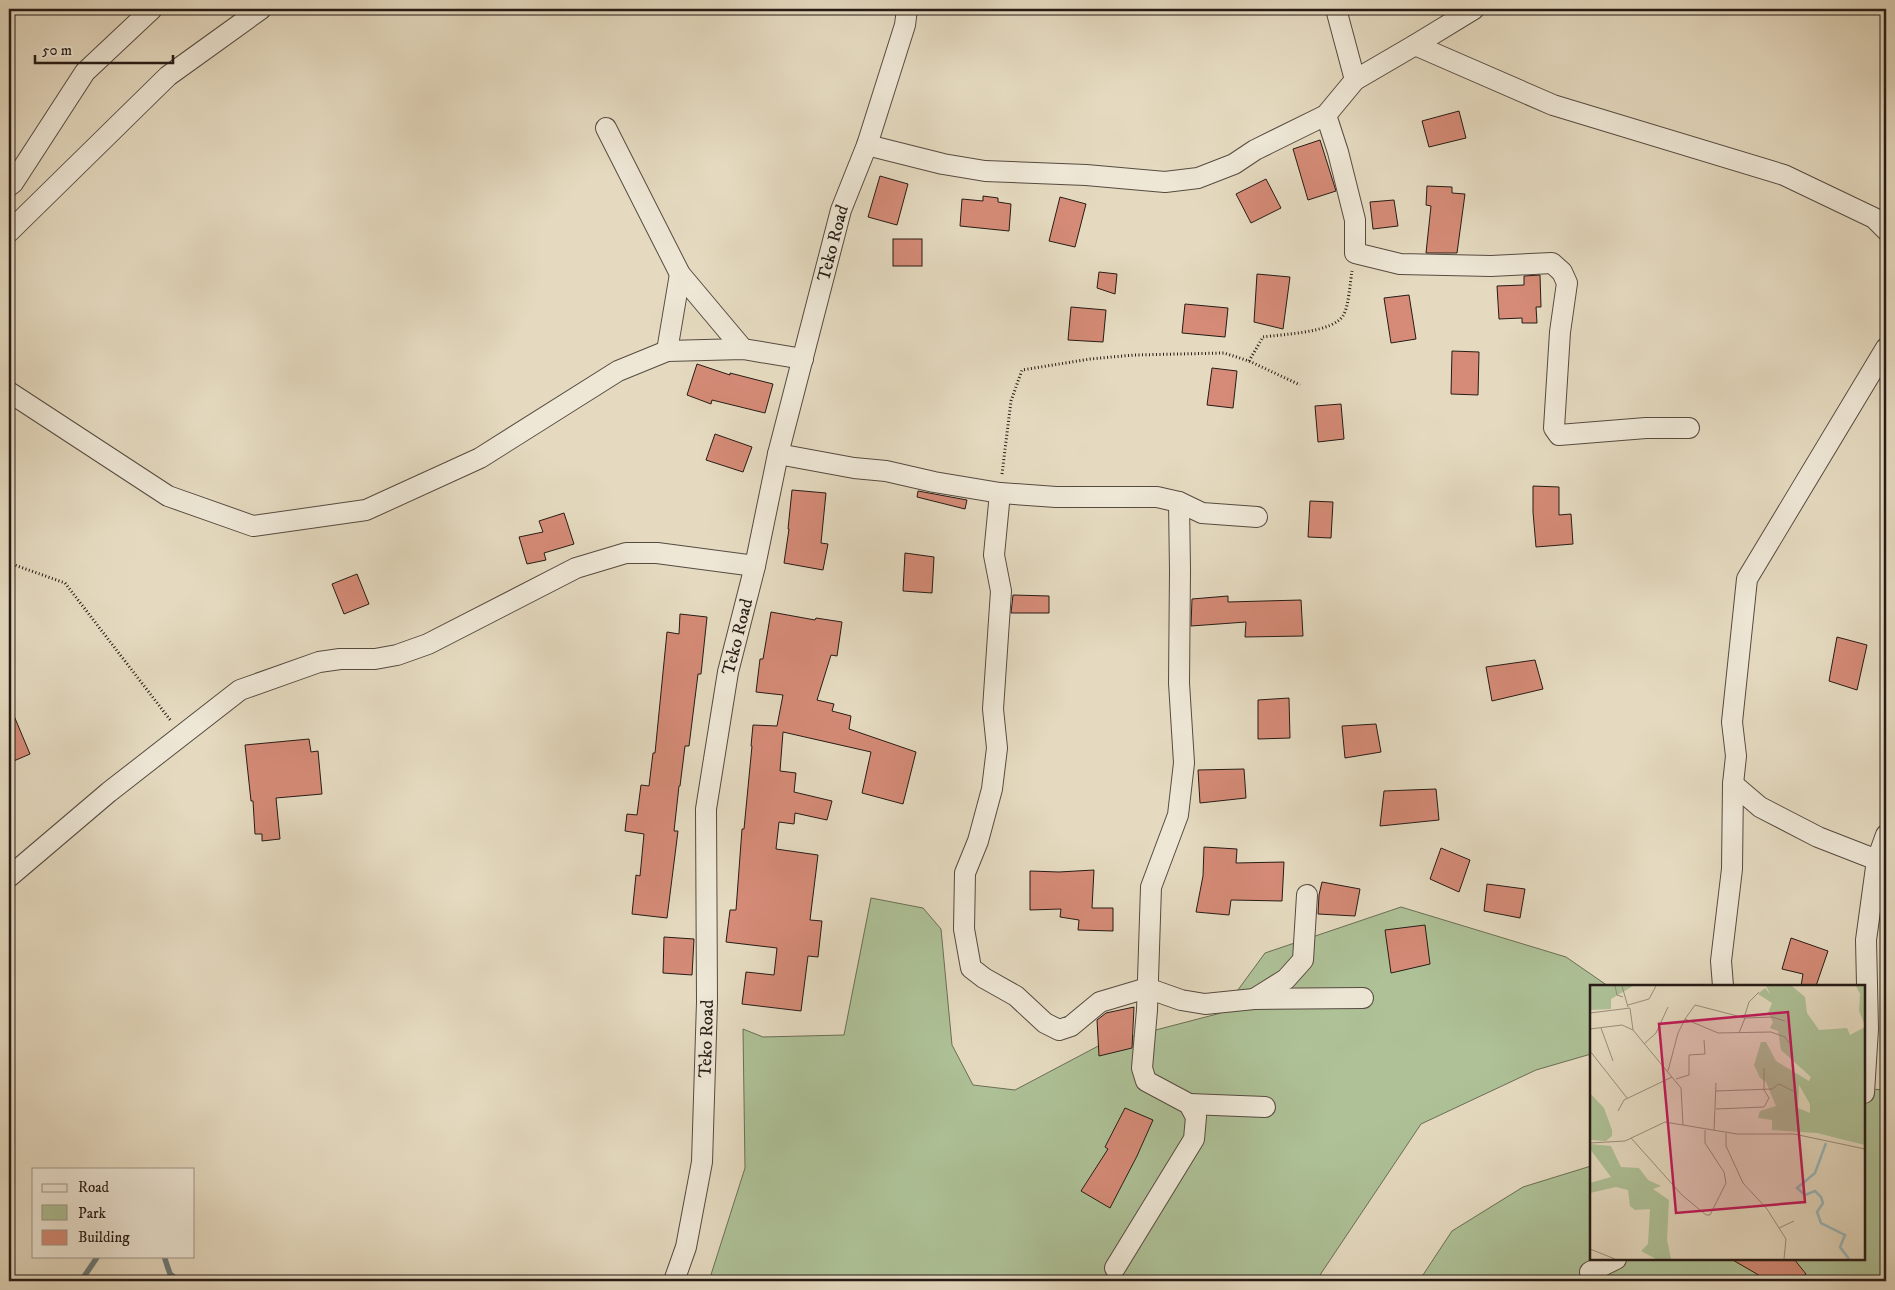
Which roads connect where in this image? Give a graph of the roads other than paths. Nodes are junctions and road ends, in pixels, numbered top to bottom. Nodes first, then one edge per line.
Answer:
1 (152, 9) edge
2 (261, 9) edge
3 (907, 9) edge
4 (1336, 9) edge
5 (1474, 9) edge
6 (1415, 45) junction
7 (1355, 80) junction
8 (1326, 115) junction
9 (606, 128) dead end
10 (867, 146) junction
11 (9, 186) edge
12 (1886, 230) edge
13 (9, 232) edge
14 (680, 274) junction
15 (1886, 348) edge
16 (743, 350) junction
17 (667, 351) junction
18 (803, 359) junction
19 (9, 392) edge
20 (1689, 428) dead end
21 (778, 454) junction
22 (1000, 492) junction
23 (1179, 502) junction
24 (1257, 517) dead end
25 (755, 566) junction
26 (1733, 784) junction
27 (1882, 849) edge
28 (9, 877) edge
29 (1307, 896) dead end
30 (1722, 985) edge
31 (1147, 988) junction
32 (1363, 998) dead end
33 (1254, 999) junction
34 (1865, 1076) edge
35 (1189, 1104) junction
36 (1265, 1108) dead end
37 (1614, 1260) edge
38 (1114, 1268) dead end
39 (1590, 1272) dead end
40 (674, 1281) edge

1 - 11 street
2 - 13 street
3 - 10 street, Teko Road
4 - 7 street
5 - 6 street
6 - 7 street
6 - 12 street
7 - 8 street
8 - 10 street
8 - 20 street
9 - 14 street
10 - 18 street, Teko Road
14 - 16 street
14 - 17 street
15 - 26 street
16 - 17 street
16 - 18 street
17 - 19 street
18 - 21 street, Teko Road
21 - 22 street
21 - 25 street, Teko Road
22 - 23 street
22 - 31 street
23 - 24 street
23 - 31 street
25 - 28 street
25 - 40 street, Teko Road
26 - 27 street
26 - 30 street
27 - 34 street
29 - 33 street
31 - 33 street
31 - 35 street
32 - 33 street
35 - 36 street
35 - 38 street
37 - 39 street

